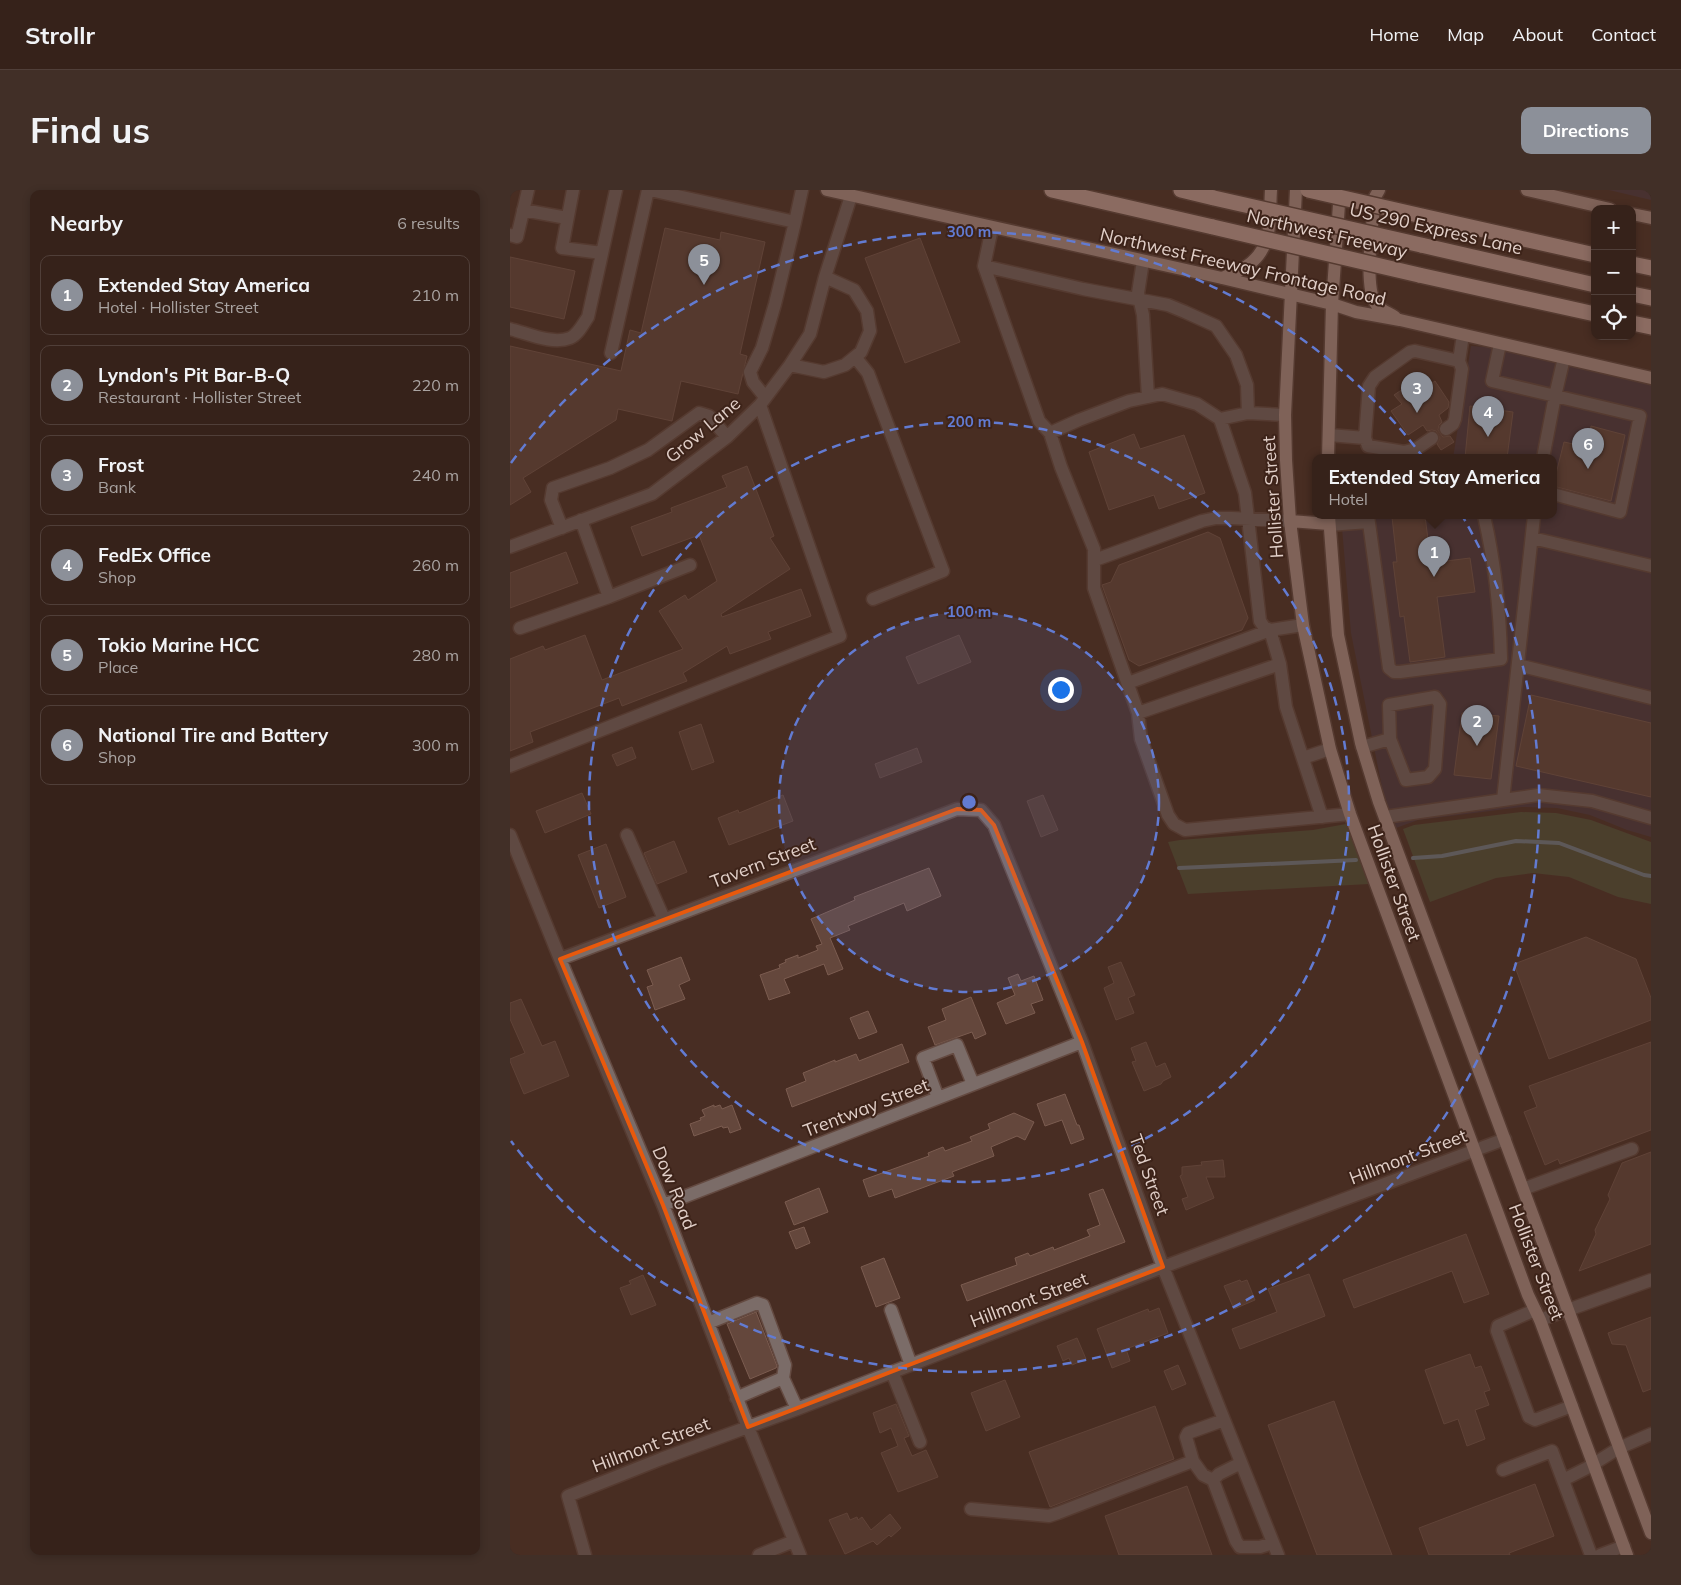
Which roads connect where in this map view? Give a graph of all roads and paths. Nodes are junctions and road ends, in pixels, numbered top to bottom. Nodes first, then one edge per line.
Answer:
1 (528, 190) edge
2 (573, 190) edge
3 (616, 190) edge
4 (649, 190) edge
5 (802, 190) edge
6 (826, 190) edge
7 (1052, 190) edge
8 (1180, 190) edge
9 (1271, 190) edge
10 (1296, 190) edge
11 (1308, 190) edge
12 (1340, 190) edge
13 (1379, 190) edge
14 (1527, 190) edge
15 (851, 196) junction
16 (1593, 205) edge
17 (524, 210) junction
18 (1636, 215) edge
19 (567, 218) junction
20 (1651, 218) edge
21 (795, 222) junction
22 (992, 228) junction
23 (510, 235) edge
24 (602, 253) junction
25 (1591, 254) edge
26 (1143, 261) junction
27 (1636, 265) edge
28 (984, 266) junction
29 (1651, 268) edge
30 (825, 277) junction
31 (1222, 278) junction
32 (1591, 284) edge
33 (1291, 295) junction
34 (1636, 295) edge
35 (1651, 298) edge
36 (1139, 300) junction
37 (1332, 304) junction
38 (1591, 313) edge
39 (1400, 320) junction
40 (1636, 324) edge
41 (1651, 327) edge
42 (510, 329) edge
43 (1462, 335) junction
44 (1500, 344) junction
45 (611, 353) dead end
46 (855, 357) junction
47 (1564, 358) junction
48 (1459, 361) junction
49 (790, 365) junction
50 (1651, 378) edge
51 (1555, 396) junction
52 (1148, 397) junction
53 (762, 401) junction
54 (1248, 413) junction
55 (1286, 415) junction
56 (1646, 417) edge
57 (1220, 419) junction
58 (1446, 429) dead end
59 (1050, 433) junction
60 (1329, 435) junction
61 (727, 438) junction
62 (1365, 438) junction
63 (1432, 438) dead end
64 (1328, 454) edge
65 (1544, 454) edge
66 (1557, 495) edge
67 (1368, 519) edge
68 (1485, 519) edge
69 (1534, 519) edge
70 (581, 520) junction
71 (1248, 520) junction
72 (1290, 521) junction
73 (1329, 521) edge
74 (562, 528) junction
75 (1532, 538) junction
76 (510, 547) edge
77 (1095, 560) junction
78 (690, 566) dead end
79 (1651, 566) edge
80 (609, 597) junction
81 (873, 599) dead end
82 (1302, 625) junction
83 (520, 628) dead end
84 (1270, 630) junction
85 (1280, 664) junction
86 (1518, 666) junction
87 (1128, 683) junction
88 (1651, 698) edge
89 (1138, 713) junction
90 (1390, 739) junction
91 (1362, 747) junction
92 (1330, 750) junction
93 (1303, 758) junction
94 (513, 765) edge
95 (1503, 800) junction
96 (981, 810) joint
97 (1350, 814) junction
98 (1322, 817) junction
99 (1385, 817) junction
100 (1651, 818) edge
101 (510, 835) edge
102 (627, 835) dead end
103 (664, 919) junction
104 (560, 959) junction
105 (1082, 1042) junction
106 (973, 1084) junction
107 (938, 1098) junction
108 (1505, 1140) junction
109 (1632, 1149) dead end
110 (1476, 1150) junction
111 (1523, 1189) junction
112 (663, 1205) junction
113 (1163, 1267) junction
114 (1651, 1280) edge
115 (891, 1310) dead end
116 (1568, 1310) junction
117 (1538, 1315) junction
118 (708, 1323) junction
119 (911, 1364) junction
120 (892, 1372) junction
121 (783, 1378) junction
122 (736, 1398) junction
123 (1572, 1406) junction
124 (797, 1409) junction
125 (1224, 1420) junction
126 (748, 1428) junction
127 (1651, 1434) edge
128 (920, 1442) dead end
129 (1619, 1448) junction
130 (1194, 1461) junction
131 (1241, 1463) junction
132 (1593, 1464) junction
133 (1503, 1470) dead end
134 (1213, 1480) junction
135 (1563, 1480) junction
136 (971, 1509) dead end
137 (1650, 1527) edge
138 (794, 1541) junction
139 (1275, 1549) edge
140 (1626, 1551) edge
141 (585, 1555) edge
142 (759, 1555) edge
143 (800, 1555) edge
144 (1591, 1555) edge
145 (1600, 1555) edge

1 - 17 street
2 - 19 street
3 - 24 street
4 - 21 street
4 - 45 street
5 - 21 street
6 - 15 main road, Northwest Freeway Frontage Road
7 - 38 highway, Northwest Freeway, bridge
8 - 32 highway, US 290 Express Lane, bridge
9 - 31 main road
10 - 33 main road, Hollister Street
11 - 25 highway, bridge
12 - 37 main road
13 - 39 main road
14 - 16 main road
15 - 22 main road, Northwest Freeway Frontage Road
15 - 30 street, Grow Lane
17 - 19 street
17 - 23 street
18 - 20 main road
19 - 24 street
21 - 53 street
22 - 26 main road, Northwest Freeway Frontage Road
22 - 28 street
24 - 42 street
26 - 31 main road, Northwest Freeway Frontage Road
26 - 36 street
27 - 29 highway
28 - 36 street
28 - 59 street
30 - 46 street
30 - 49 street, Grow Lane
31 - 33 main road, Northwest Freeway Frontage Road
33 - 37 main road, Northwest Freeway Frontage Road
33 - 55 main road, Hollister Street
34 - 35 highway
36 - 52 street
36 - 54 street
37 - 39 main road, Northwest Freeway Frontage Road
37 - 60 main road
39 - 43 main road, Northwest Freeway Frontage Road
40 - 41 highway
43 - 44 main road, Northwest Freeway Frontage Road
43 - 48 street
44 - 47 main road, Northwest Freeway Frontage Road
44 - 51 street
46 - 49 street
46 - 81 street
47 - 50 main road, Northwest Freeway Frontage Road
47 - 51 street
48 - 58 street
48 - 62 street
49 - 53 street, Grow Lane
51 - 56 street
51 - 65 street
52 - 57 street
52 - 59 street
53 - 61 street, Grow Lane
53 - 94 street
54 - 55 street
54 - 57 street
55 - 72 main road, Hollister Street
56 - 66 street
57 - 71 street
59 - 77 street
60 - 62 street
60 - 64 main road
61 - 70 street, Grow Lane
61 - 74 street
62 - 63 street
67 - 68 street
67 - 73 street
69 - 75 street
70 - 74 street, Grow Lane
70 - 80 street
71 - 72 street
71 - 77 street
71 - 84 street
72 - 73 main road
72 - 82 main road, Hollister Street
73 - 91 main road, Hollister Street
74 - 76 street, Grow Lane
75 - 79 street
75 - 86 street
77 - 87 street
78 - 80 street
80 - 83 street
82 - 84 street
82 - 92 main road, Hollister Street
84 - 85 street
84 - 87 street
85 - 89 street
85 - 93 street
86 - 88 street
86 - 95 street
87 - 89 street
89 - 98 street
90 - 90 street
90 - 91 street
91 - 99 main road, Hollister Street
92 - 93 street
92 - 97 main road, Hollister Street
93 - 98 street
95 - 99 street
95 - 100 street
96 - 103 street, Tavern Street
96 - 105 street, Ted Street
97 - 98 street
97 - 110 main road, Hollister Street
99 - 108 main road, Hollister Street
101 - 104 street, Dow Road
102 - 103 street
103 - 104 street, Tavern Street
104 - 112 street, Dow Road
105 - 106 street, Trentway Street
105 - 113 street, Ted Street
106 - 107 street, Trentway Street
106 - 107 street
107 - 112 street, Trentway Street
108 - 110 street, Hillmont Street
108 - 111 main road, Hollister Street
109 - 111 street
110 - 113 street, Hillmont Street
110 - 117 main road, Hollister Street
111 - 116 main road, Hollister Street
112 - 118 street, Dow Road
113 - 119 street, Hillmont Street
113 - 125 street, Ted Street
114 - 116 street
115 - 119 street
116 - 117 street
116 - 129 main road, Hollister Street
117 - 123 main road, Hollister Street
117 - 123 street
118 - 121 street
118 - 122 street, Dow Road
119 - 120 street, Hillmont Street
120 - 124 street, Hillmont Street
120 - 128 street
121 - 122 street
121 - 124 street
122 - 126 street, Dow Road
123 - 132 main road, Hollister Street
124 - 126 street, Hillmont Street
125 - 130 street
125 - 131 street, Ted Street
126 - 138 street, Dow Road
126 - 141 street, Hillmont Street
127 - 129 street
129 - 132 street
129 - 137 main road, Hollister Street
130 - 134 street
130 - 136 street
131 - 134 street
131 - 139 street, Ted Street
132 - 135 street
132 - 140 main road, Hollister Street
133 - 135 street
134 - 139 street
135 - 144 street
138 - 142 street
138 - 143 street, Dow Road
140 - 145 street

